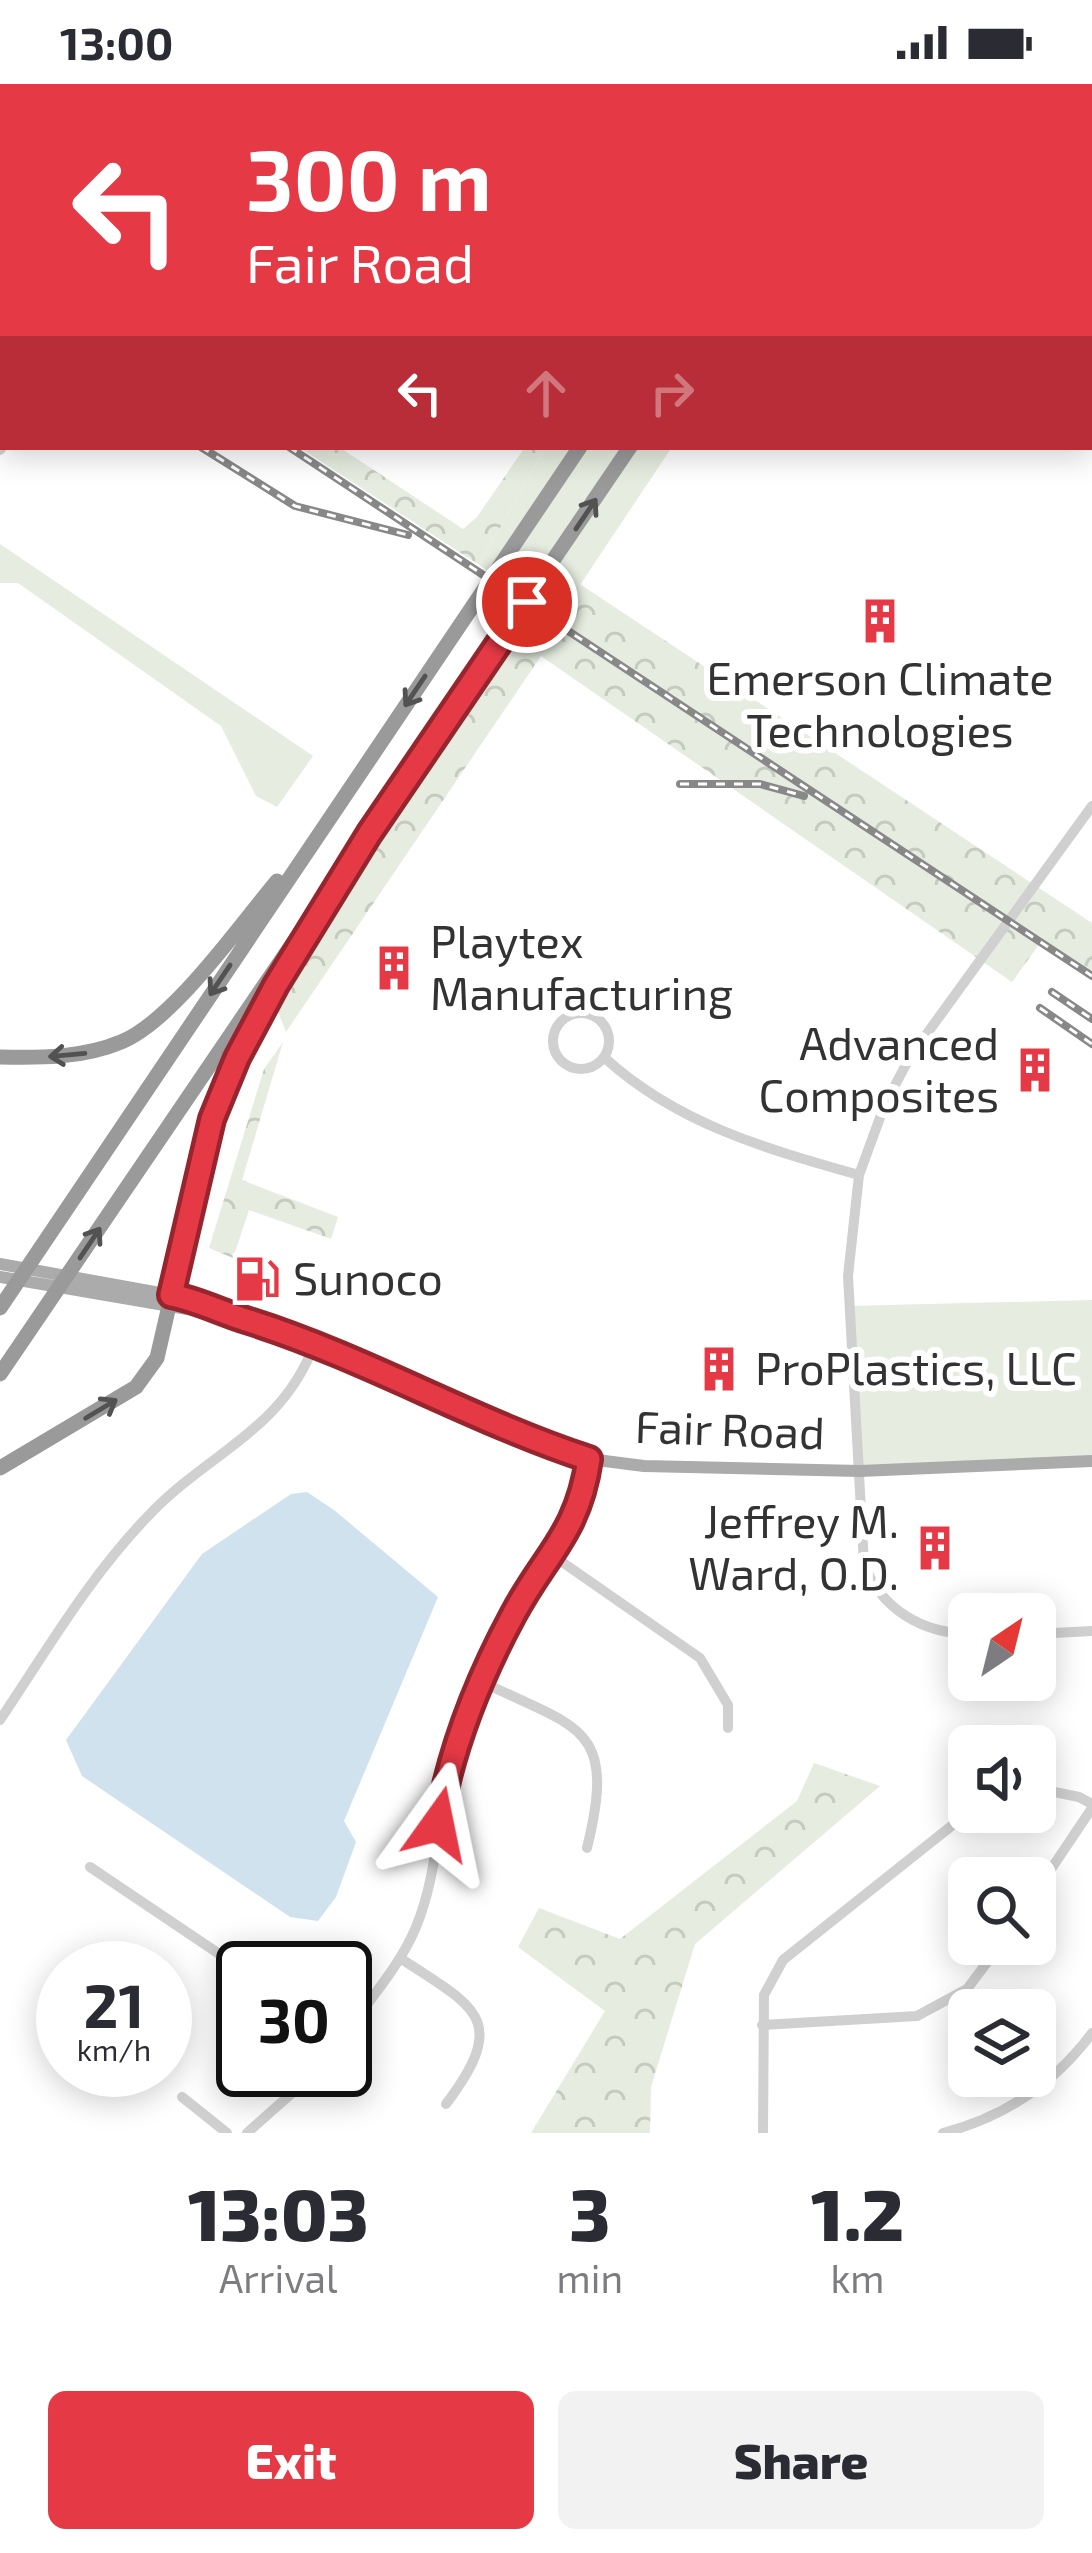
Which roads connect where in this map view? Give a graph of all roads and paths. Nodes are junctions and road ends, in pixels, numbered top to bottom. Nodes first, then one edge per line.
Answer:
1 (578, 450) edge
2 (628, 450) edge
3 (356, 779) junction
4 (1092, 806) edge
5 (369, 834) junction
6 (0, 1057) edge
7 (605, 1058) junction
8 (859, 1175) junction
9 (0, 1264) edge
10 (0, 1277) edge
11 (91, 1287) junction
12 (170, 1300) junction
13 (0, 1308) edge
14 (314, 1345) junction
15 (0, 1374) edge
16 (589, 1459) junction
17 (1092, 1461) edge
18 (0, 1468) edge
19 (860, 1471) junction
20 (552, 1555) junction
21 (1092, 1631) edge
22 (948, 1633) edge
23 (1056, 1633) edge
24 (482, 1682) junction
25 (0, 1720) edge
26 (728, 1728) dead end
27 (1056, 1792) edge
28 (1092, 1806) edge
29 (948, 1829) edge
30 (587, 1848) dead end
31 (1056, 1861) edge
32 (90, 1867) dead end
33 (216, 1952) edge
34 (400, 1958) junction
35 (985, 1965) edge
36 (372, 1997) edge
37 (762, 2025) junction
38 (1092, 2032) edge
39 (182, 2097) dead end
40 (288, 2097) edge
41 (446, 2104) dead end
42 (227, 2133) edge
43 (247, 2133) edge
44 (764, 2133) edge
45 (943, 2133) edge

1 -> 3 highway
5 -> 2 highway
3 -> 6 highway
3 -> 13 highway
4 - 8 street
5 - 12 highway
15 -> 5 highway
7 - 7 street
7 - 8 street
8 - 19 street
9 - 11 main road, Fair Road
10 - 11 main road, Fair Road
11 - 12 main road, Fair Road
12 - 14 main road, Fair Road
18 -> 12 highway
14 - 16 main road, Fair Road
14 - 25 street
16 - 19 main road, Fair Road
16 - 20 street
17 - 19 main road, Fair Road
19 - 22 street
20 - 24 street
20 - 26 street
21 - 23 street
24 - 30 street
24 - 34 street
27 - 28 street
28 - 31 street
29 - 37 street
32 - 33 street
34 - 36 street
34 - 41 street
35 - 37 street
37 - 44 street
38 - 45 street
39 - 42 street
40 - 43 street

